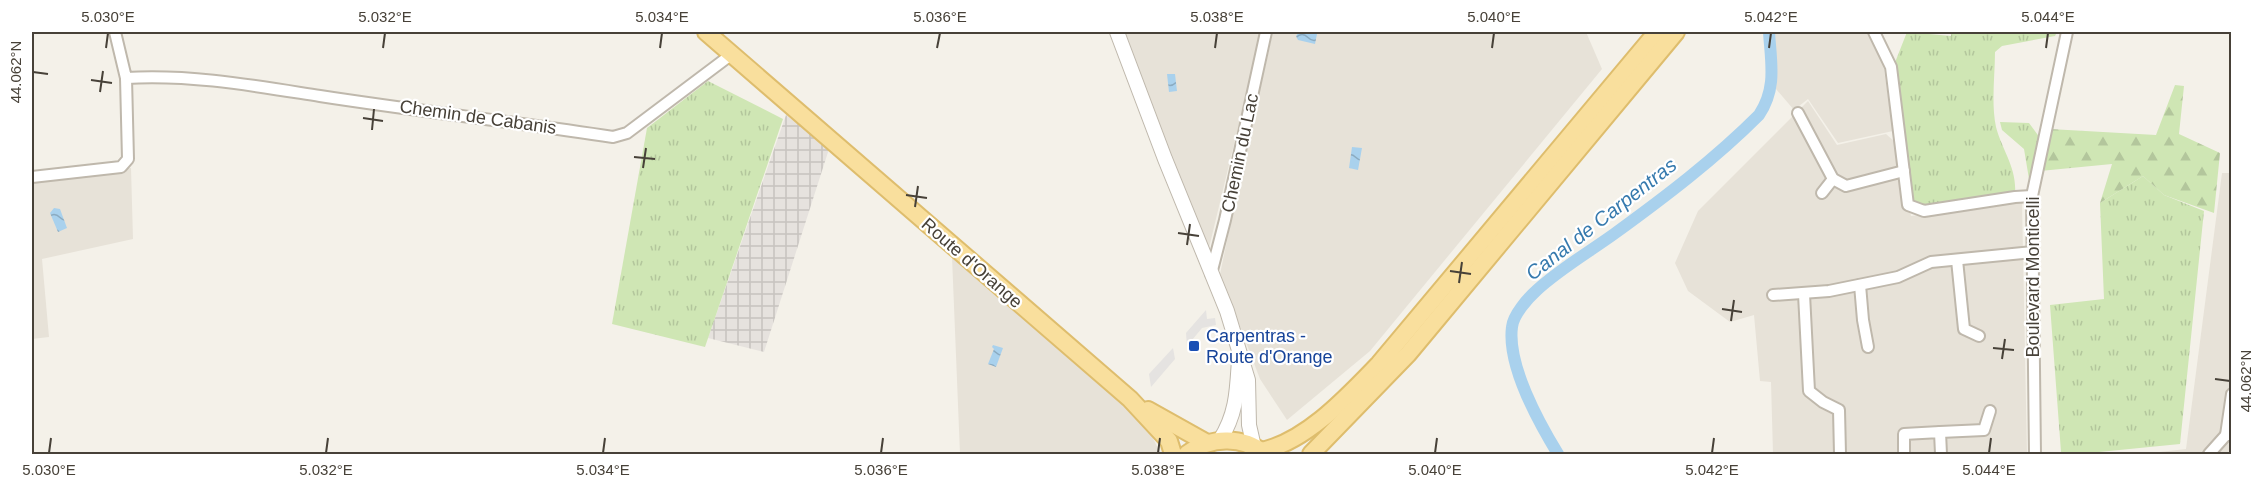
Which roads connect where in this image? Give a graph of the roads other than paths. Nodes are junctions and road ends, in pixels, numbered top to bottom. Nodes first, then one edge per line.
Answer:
1 (115, 32) edge
2 (706, 32) edge
3 (1117, 32) edge
4 (1266, 32) edge
5 (1657, 32) edge
6 (1676, 32) edge
7 (1874, 32) edge
8 (2067, 32) edge
9 (732, 54) junction
10 (126, 78) junction
11 (1798, 113) dead end
12 (1904, 171) junction
13 (32, 177) edge
14 (1833, 179) junction
15 (1822, 192) dead end
16 (2032, 196) junction
17 (2033, 252) junction
18 (1957, 260) junction
19 (1211, 274) junction
20 (1860, 285) junction
21 (1804, 294) junction
22 (1773, 295) dead end
23 (1979, 336) dead end
24 (1868, 347) dead end
25 (1239, 354) junction
26 (2232, 394) edge
27 (1130, 399) junction
28 (1990, 411) dead end
29 (1940, 432) junction
30 (2229, 435) edge
31 (1214, 442) junction
32 (1260, 451) edge
33 (1173, 454) edge
34 (1187, 454) edge
35 (1311, 454) edge
36 (1840, 454) edge
37 (1904, 454) edge
38 (1941, 454) edge
39 (2035, 454) edge
40 (2209, 454) edge

1 - 10 street
2 - 9 main road, Route d'Orange
3 - 19 street
4 - 19 street, Chemin du Lac
5 - 32 main road
6 - 35 main road
7 - 12 street
8 - 16 street, Boulevard Monticelli
9 - 10 street, Chemin de Cabanis
9 - 27 main road, Route d'Orange
10 - 13 street
11 - 14 street
12 - 14 street
12 - 16 street
14 - 15 street
16 - 17 street, Boulevard Monticelli
17 - 18 street
17 - 39 street, Boulevard Monticelli
18 - 20 street
18 - 23 street
19 - 25 street
20 - 21 street
20 - 24 street
21 - 22 street
21 - 36 street
25 - 31 street
25 - 32 street
26 - 30 street
27 - 31 main road, Route d'Orange
27 - 33 main road, Route d'Orange
28 - 29 street
29 - 37 street
29 - 38 street
30 - 40 street
31 - 32 main road
31 - 34 main road

